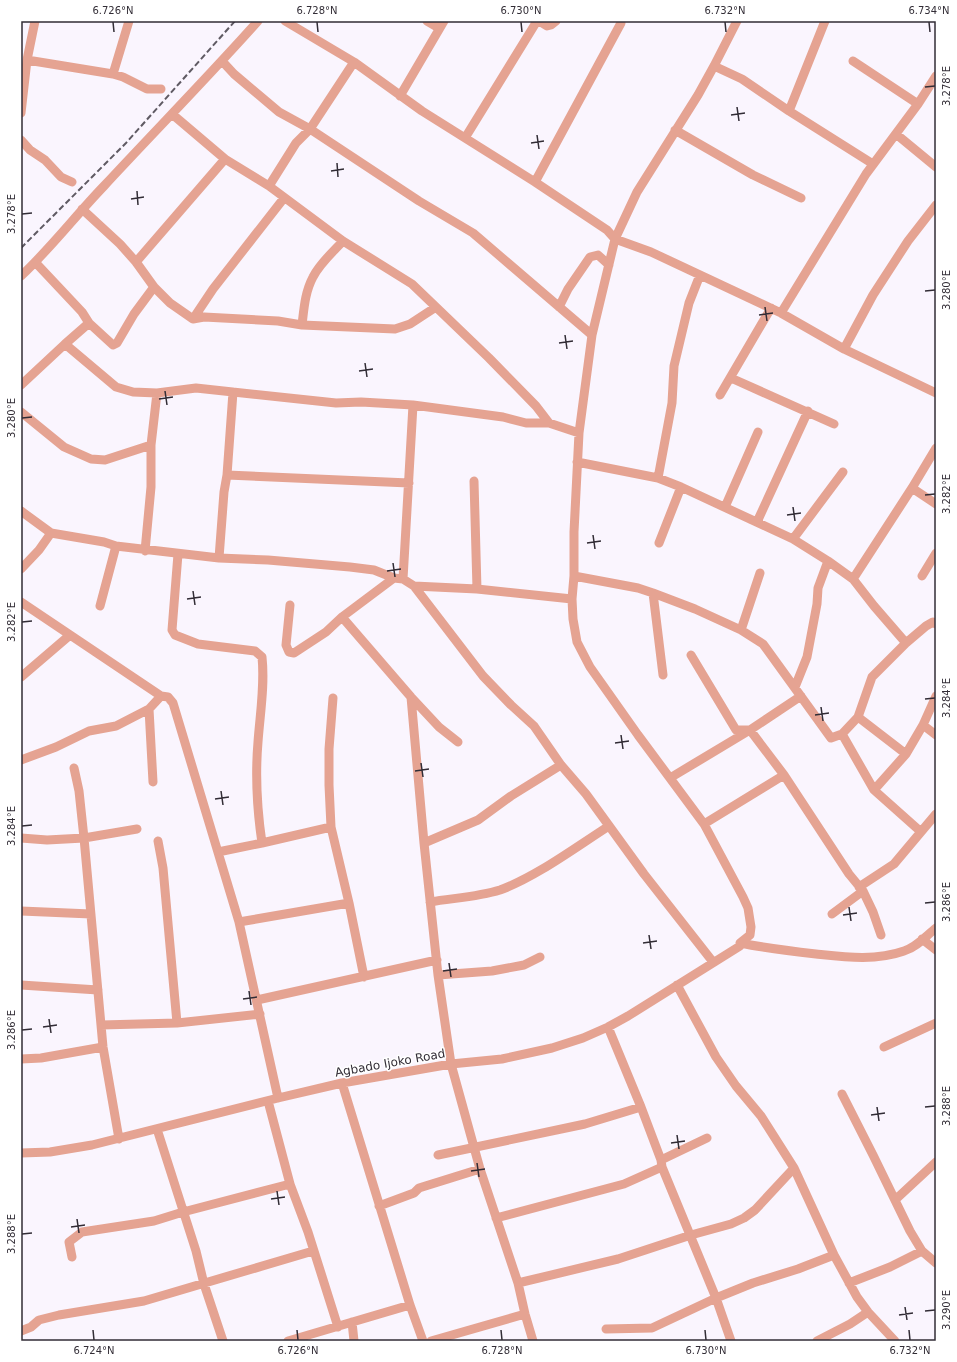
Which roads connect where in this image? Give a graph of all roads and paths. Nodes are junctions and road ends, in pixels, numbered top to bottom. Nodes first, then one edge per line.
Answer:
1 (35, 21) edge
2 (129, 21) edge
3 (258, 21) edge
4 (285, 21) edge
5 (427, 21) edge
6 (538, 21) edge
7 (556, 21) edge
8 (737, 21) edge
9 (825, 21) edge
10 (621, 23) dead end
11 (441, 24) edge
12 (27, 60) junction
13 (222, 61) junction
14 (853, 61) dead end
15 (354, 62) junction
16 (714, 66) junction
17 (113, 74) junction
18 (936, 76) edge
19 (161, 89) dead end
20 (400, 96) junction
21 (918, 104) junction
22 (789, 110) junction
23 (21, 113) edge
24 (172, 114) junction
25 (310, 129) junction
26 (675, 130) junction
27 (896, 134) junction
28 (465, 138) junction
29 (21, 140) edge
30 (225, 159) junction
31 (873, 164) junction
32 (936, 167) edge
33 (72, 182) dead end
34 (536, 182) junction
35 (269, 186) junction
36 (284, 198) junction
37 (801, 198) dead end
38 (936, 205) edge
39 (82, 209) junction
40 (615, 239) junction
41 (343, 241) junction
42 (35, 262) junction
43 (136, 262) junction
44 (609, 264) junction
45 (700, 275) junction
46 (21, 276) edge
47 (154, 286) junction
48 (436, 307) junction
49 (559, 307) junction
50 (771, 308) junction
51 (781, 313) junction
52 (193, 319) junction
53 (89, 323) junction
54 (302, 325) junction
55 (592, 335) junction
56 (65, 344) junction
57 (844, 349) junction
58 (731, 378) junction
59 (21, 385) edge
60 (935, 391) edge
61 (234, 392) junction
62 (157, 393) junction
63 (720, 395) dead end
64 (413, 406) junction
65 (808, 411) junction
66 (21, 412) edge
67 (549, 423) junction
68 (834, 424) dead end
69 (758, 432) dead end
70 (579, 433) junction
71 (151, 445) junction
72 (936, 448) edge
73 (577, 462) junction
74 (843, 472) dead end
75 (227, 475) junction
76 (658, 478) junction
77 (474, 481) dead end
78 (409, 483) junction
79 (681, 487) junction
80 (912, 488) junction
81 (936, 504) edge
82 (725, 507) junction
83 (21, 511) edge
84 (757, 522) junction
85 (51, 533) junction
86 (793, 539) junction
87 (659, 543) dead end
88 (116, 546) junction
89 (145, 551) junction
90 (178, 554) junction
91 (936, 554) edge
92 (219, 558) junction
93 (828, 561) junction
94 (21, 569) edge
95 (760, 573) dead end
96 (574, 576) junction
97 (922, 576) dead end
98 (398, 579) junction
99 (853, 579) junction
100 (414, 586) junction
101 (477, 589) junction
102 (653, 593) junction
103 (572, 598) junction
104 (21, 602) edge
105 (290, 604) dead end
106 (100, 606) dead end
107 (342, 617) junction
108 (936, 624) edge
109 (741, 630) junction
110 (70, 635) junction
111 (906, 643) junction
112 (691, 655) dead end
113 (663, 675) dead end
114 (21, 677) edge
115 (795, 687) junction
116 (161, 696) junction
117 (801, 696) junction
118 (936, 696) edge
119 (410, 697) junction
120 (333, 698) dead end
121 (149, 709) junction
122 (858, 717) junction
123 (923, 725) junction
124 (750, 730) junction
125 (842, 734) junction
126 (936, 734) edge
127 (458, 742) dead end
128 (906, 754) junction
129 (21, 760) edge
130 (561, 765) junction
131 (74, 768) dead end
132 (784, 775) junction
133 (670, 778) junction
134 (153, 782) dead end
135 (874, 790) junction
136 (936, 814) edge
137 (704, 824) junction
138 (609, 826) junction
139 (331, 827) junction
140 (136, 829) dead end
141 (920, 832) junction
142 (21, 838) edge
143 (84, 838) junction
144 (158, 841) dead end
145 (262, 843) junction
146 (424, 843) junction
147 (218, 852) junction
148 (861, 889) junction
149 (430, 902) junction
150 (349, 903) junction
151 (21, 912) edge
152 (91, 914) junction
153 (832, 914) dead end
154 (239, 922) junction
155 (936, 928) edge
156 (881, 935) dead end
157 (922, 939) junction
158 (740, 943) junction
159 (936, 950) edge
160 (540, 957) dead end
161 (437, 960) junction
162 (713, 962) junction
163 (438, 974) junction
164 (364, 977) junction
165 (21, 985) edge
166 (677, 985) junction
167 (98, 990) junction
168 (257, 1000) junction
169 (260, 1014) junction
170 (177, 1023) junction
171 (936, 1023) edge
172 (101, 1025) junction
173 (608, 1027) junction
174 (103, 1047) junction
175 (884, 1047) dead end
176 (21, 1059) edge
177 (451, 1064) junction
178 (342, 1083) junction
179 (842, 1094) dead end
180 (278, 1098) junction
181 (268, 1101) junction
182 (641, 1107) junction
183 (157, 1129) junction
184 (119, 1138) junction
185 (707, 1138) dead end
186 (474, 1148) junction
187 (21, 1153) edge
188 (438, 1155) dead end
189 (936, 1162) edge
190 (662, 1163) junction
191 (794, 1168) junction
192 (480, 1169) junction
193 (290, 1184) junction
194 (895, 1200) junction
195 (379, 1206) junction
196 (183, 1212) junction
197 (496, 1218) junction
198 (691, 1235) junction
199 (314, 1251) junction
200 (922, 1251) junction
201 (834, 1255) junction
202 (72, 1257) dead end
203 (935, 1260) edge
204 (518, 1283) junction
205 (849, 1283) junction
206 (204, 1284) junction
207 (716, 1298) junction
208 (410, 1304) junction
209 (868, 1312) junction
210 (525, 1314) junction
211 (352, 1322) junction
212 (338, 1327) junction
213 (606, 1329) dead end
214 (21, 1331) edge
215 (223, 1341) edge
216 (288, 1341) edge
217 (354, 1341) edge
218 (423, 1341) edge
219 (431, 1341) edge
220 (533, 1341) edge
221 (731, 1341) edge
222 (817, 1341) edge
223 (895, 1341) edge

1 - 12 street
2 - 17 street
3 - 13 street
4 - 15 street
5 - 11 street
6 - 7 street
6 - 28 street
8 - 16 street
9 - 22 street
10 - 34 street
11 - 20 street
12 - 17 street
12 - 23 street
13 - 24 street
13 - 25 street
14 - 21 street
15 - 20 street
15 - 25 street
16 - 22 street
16 - 26 street
17 - 19 street
18 - 21 street
20 - 28 street
21 - 27 street
22 - 31 street
24 - 30 street
24 - 39 street
25 - 35 street
25 - 49 street
26 - 37 street
26 - 40 street
27 - 31 street
27 - 32 street
28 - 34 street
29 - 33 street
30 - 35 street
30 - 43 street
31 - 51 street
34 - 40 street
35 - 36 street
36 - 41 street
36 - 52 street
38 - 57 street
39 - 42 street
39 - 43 street
40 - 44 street
40 - 45 street
41 - 48 street
41 - 54 street
42 - 46 street
42 - 53 street
43 - 47 street
44 - 49 street
44 - 55 street
45 - 50 street
45 - 76 street
47 - 52 street
47 - 53 street
48 - 54 street
48 - 67 street
49 - 55 street
50 - 51 street
50 - 58 street
51 - 57 street
52 - 54 street
53 - 56 street
55 - 70 street
56 - 59 street
56 - 62 street
57 - 60 street
58 - 63 street
58 - 65 street
61 - 62 street
61 - 64 street
61 - 75 street
62 - 71 street
64 - 67 street
64 - 78 street
65 - 68 street
65 - 84 street
66 - 71 street
67 - 70 street
69 - 82 street
70 - 73 street
71 - 89 street
72 - 80 street
73 - 76 street
73 - 96 street
74 - 86 street
75 - 78 street
75 - 92 street
76 - 79 street
77 - 101 street
78 - 98 street
79 - 82 street
79 - 87 street
80 - 81 street
80 - 99 street
82 - 84 street
83 - 85 street
84 - 86 street
85 - 88 street
85 - 94 street
86 - 93 street
88 - 89 street
88 - 106 street
89 - 90 street
90 - 92 street
90 - 145 street
91 - 97 street
92 - 98 street
93 - 99 street
93 - 115 street
95 - 109 street
96 - 102 street
96 - 103 street
98 - 100 street
98 - 107 street
99 - 111 street
100 - 101 street
100 - 130 street
101 - 103 street
102 - 109 street
102 - 113 street
103 - 133 street
104 - 110 street
105 - 107 street
107 - 119 street
108 - 111 street
109 - 115 street
110 - 114 street
110 - 116 street
111 - 122 street
112 - 124 street
115 - 117 street
116 - 121 street
116 - 147 street
117 - 124 street
117 - 125 street
118 - 123 street
119 - 127 street
119 - 146 street
120 - 139 street
121 - 129 street
121 - 134 street
122 - 125 street
122 - 128 street
123 - 126 street
123 - 128 street
124 - 132 street
124 - 133 street
125 - 135 street
128 - 135 street
130 - 138 street
130 - 146 street
131 - 143 street
132 - 137 street
132 - 148 street
133 - 137 street
135 - 141 street
136 - 141 street
137 - 158 street, Agbado Ijoko Road
138 - 149 street
138 - 162 street
139 - 145 street
139 - 150 street
140 - 143 street
141 - 148 street
142 - 143 street
143 - 152 street
144 - 170 street
145 - 147 street
146 - 149 street
147 - 154 street
148 - 153 street
148 - 156 street
149 - 161 street
150 - 154 street
150 - 164 street
151 - 152 street
152 - 167 street
154 - 168 street
155 - 157 street
157 - 158 street
157 - 159 street
158 - 162 street, Agbado Ijoko Road
160 - 163 street
161 - 163 street
161 - 164 street
162 - 166 street, Agbado Ijoko Road
163 - 177 street
164 - 168 street
165 - 167 street
166 - 173 street, Agbado Ijoko Road
166 - 191 street
167 - 172 street
168 - 169 street
169 - 170 street
169 - 180 street
170 - 172 street
171 - 175 street
172 - 174 street
173 - 177 street, Agbado Ijoko Road
173 - 182 street
174 - 176 street
174 - 184 street
177 - 178 street, Agbado Ijoko Road
177 - 186 street
178 - 180 street, Agbado Ijoko Road
178 - 195 street
179 - 194 street
180 - 181 street, Agbado Ijoko Road
181 - 183 street, Agbado Ijoko Road
181 - 193 street
182 - 186 street
182 - 190 street
183 - 184 street, Agbado Ijoko Road
183 - 196 street
184 - 187 street, Agbado Ijoko Road
185 - 190 street
186 - 188 street
186 - 192 street
189 - 194 street
190 - 197 street
190 - 198 street
191 - 198 street
191 - 201 street
192 - 195 street
192 - 197 street
193 - 196 street
193 - 199 street
194 - 200 street
195 - 208 street
196 - 202 street
196 - 206 street
197 - 204 street
198 - 204 street
198 - 207 street
199 - 206 street
199 - 212 street
200 - 203 street
200 - 205 street
201 - 205 street
201 - 207 street
204 - 210 street
205 - 209 street
206 - 214 street
206 - 215 street
207 - 213 street
207 - 221 street
208 - 211 street
208 - 218 street
209 - 222 street
209 - 223 street
210 - 219 street
210 - 220 street
211 - 212 street
211 - 217 street
212 - 216 street

